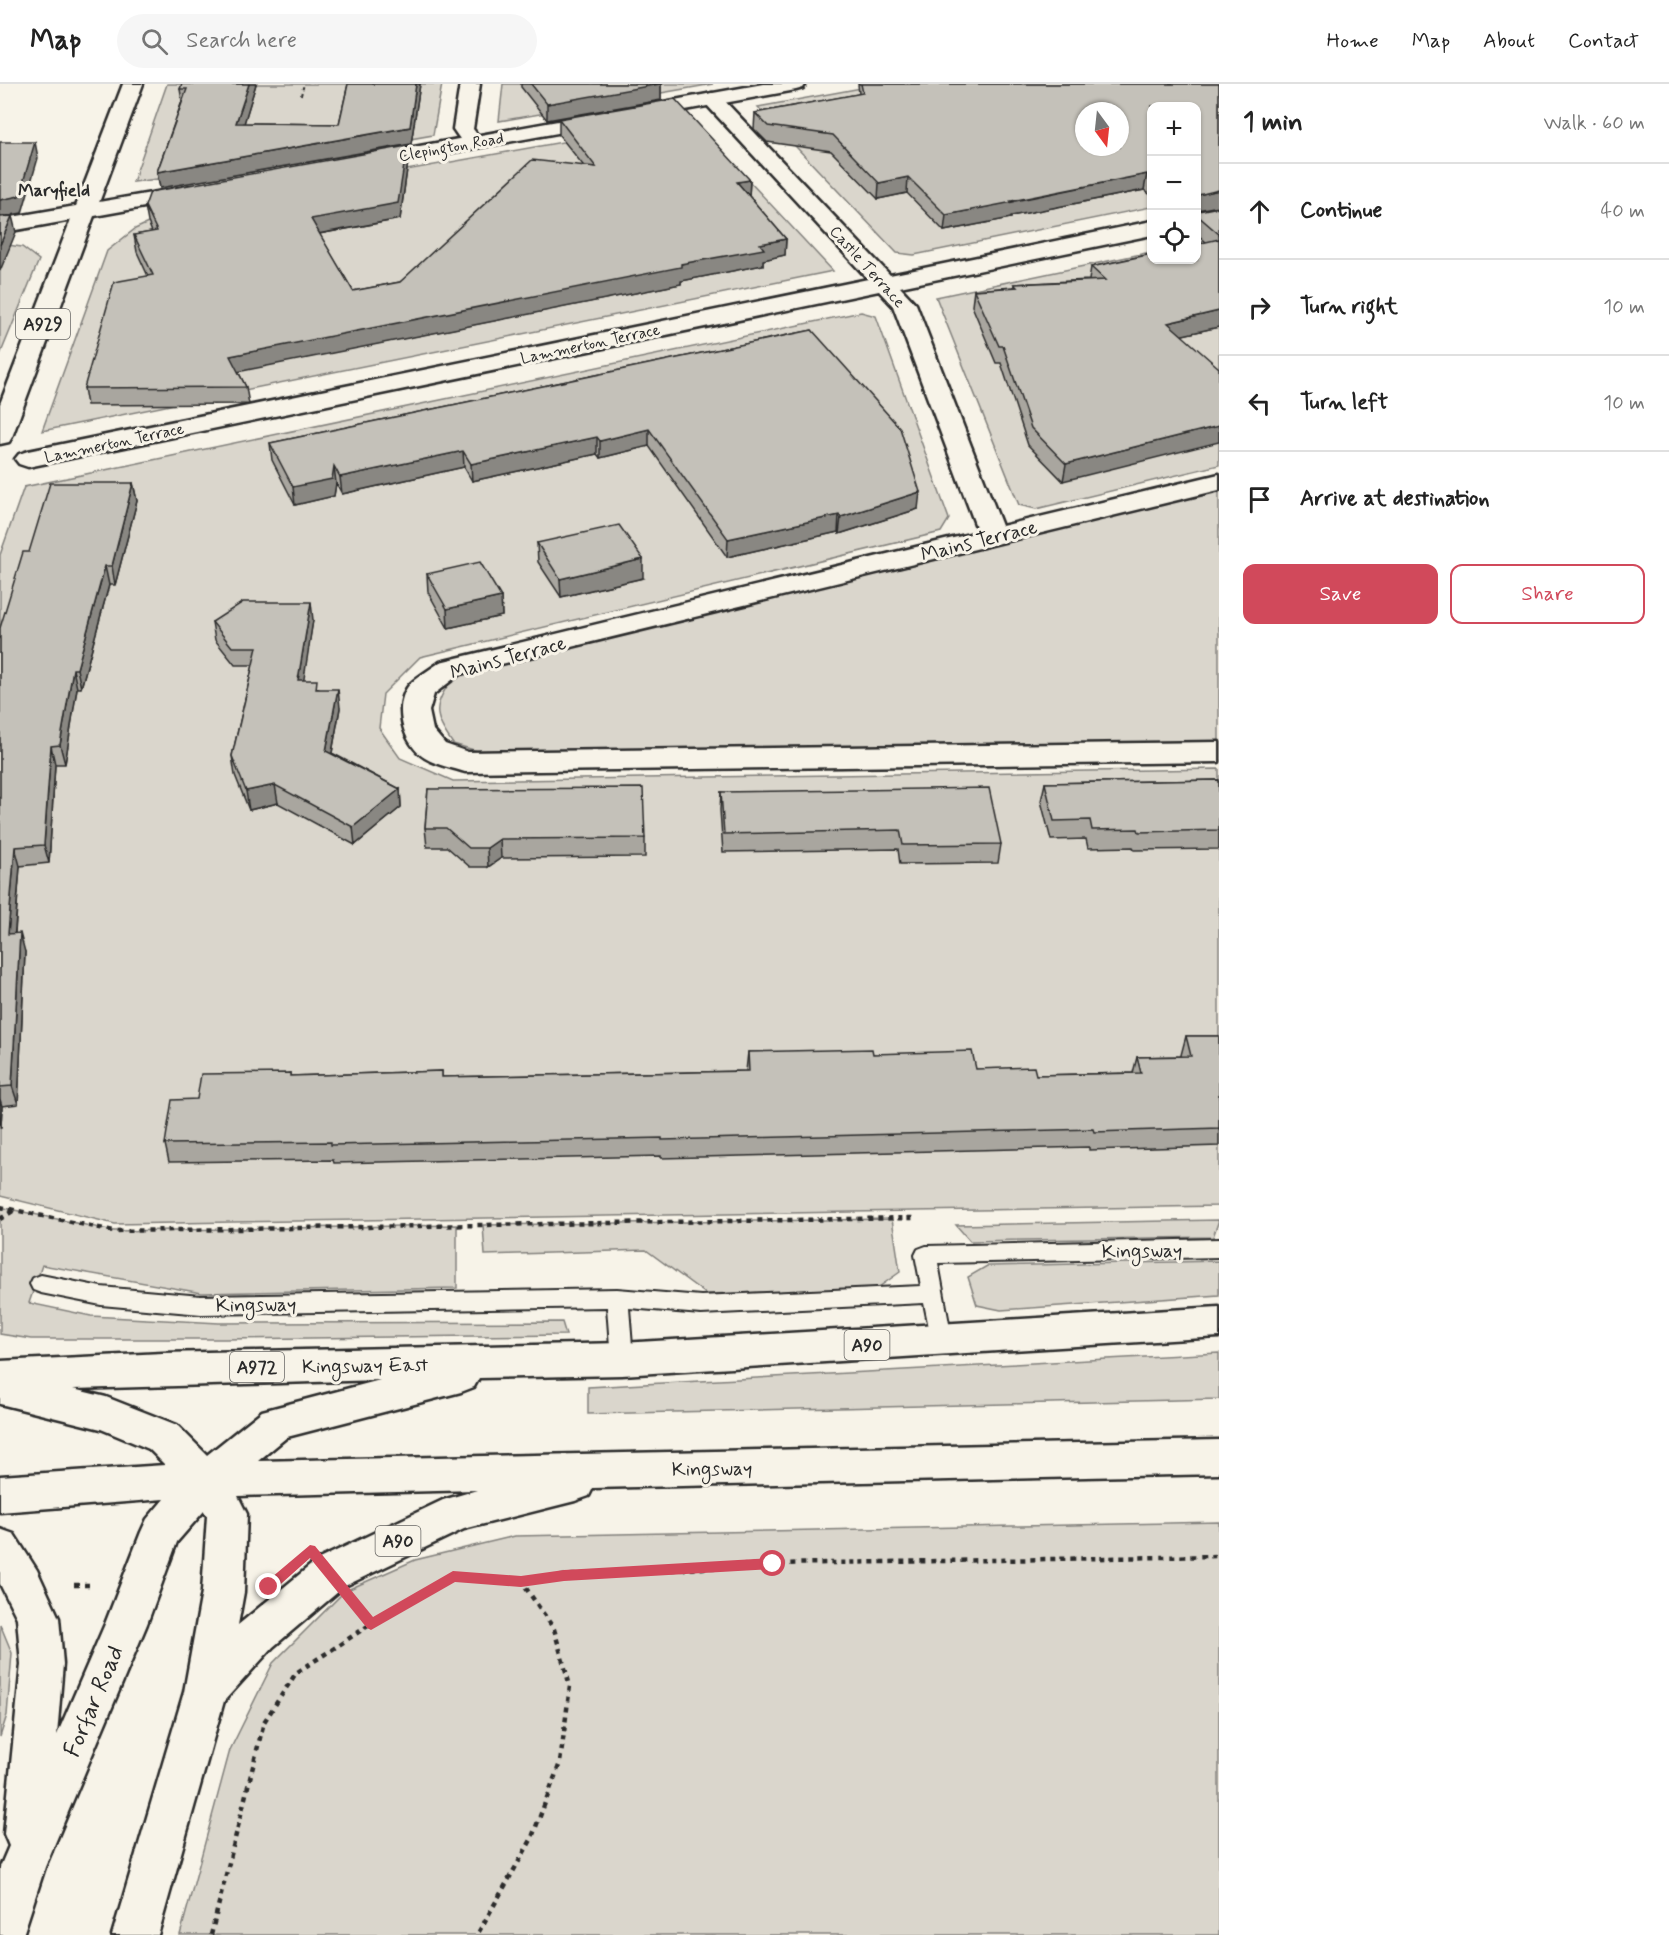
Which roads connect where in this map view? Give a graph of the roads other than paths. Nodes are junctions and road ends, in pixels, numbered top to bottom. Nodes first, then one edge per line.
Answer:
1 (133, 84) edge
2 (470, 84) edge
3 (796, 84) edge
4 (712, 99) junction
5 (473, 142) junction
6 (346, 165) edge
7 (209, 189) edge
8 (85, 212) junction
9 (0, 226) edge
10 (1147, 229) edge
11 (884, 282) junction
12 (0, 437) edge
13 (28, 459) dead end
14 (1219, 482) edge
15 (993, 537) junction
16 (1219, 752) edge
17 (1219, 1248) edge
18 (41, 1284) dead end
19 (933, 1294) junction
20 (617, 1298) junction
21 (1219, 1322) edge
22 (941, 1340) junction
23 (622, 1359) junction
24 (515, 1362) junction
25 (0, 1377) edge
26 (0, 1388) edge
27 (1219, 1457) edge
28 (635, 1469) junction
29 (206, 1479) junction
30 (0, 1494) edge
31 (0, 1547) edge
32 (205, 1692) junction
33 (23, 1866) junction
34 (0, 1935) edge
35 (135, 1935) edge

1 - 8 main road, A929
2 - 5 main road
3 - 4 main road, Clepington Road
4 - 5 main road, Clepington Road
4 - 11 main road, Castle Terrace
5 - 6 main road, Clepington Road
7 - 8 main road
8 - 9 main road
8 - 12 main road, A929
10 - 11 main road, Lammerton Terrace
11 - 13 main road, Lammerton Terrace
11 - 15 main road, Castle Terrace
14 - 15 main road, Mains Terrace
15 - 16 main road, Mains Terrace
17 - 19 lane, Kingsway
18 - 20 lane, Kingsway
19 - 20 lane, Kingsway
19 - 22 lane, Kingsway
20 - 23 lane
21 - 22 main road, A90
22 - 23 main road, A90
23 - 24 main road, A90
24 - 25 main road, Kingsway East / A972
24 - 29 main road, Forfar Road / A90
26 - 29 main road, A90
27 - 28 main road, Kingsway / A90
28 - 29 main road, Kingsway / A90
28 - 32 main road, A90
29 - 30 main road
29 - 32 main road, A90
29 - 33 main road, Forfar Road / A90
31 - 33 main road, A90
32 - 35 main road, A90
33 - 34 main road, Forfar Road / A90

